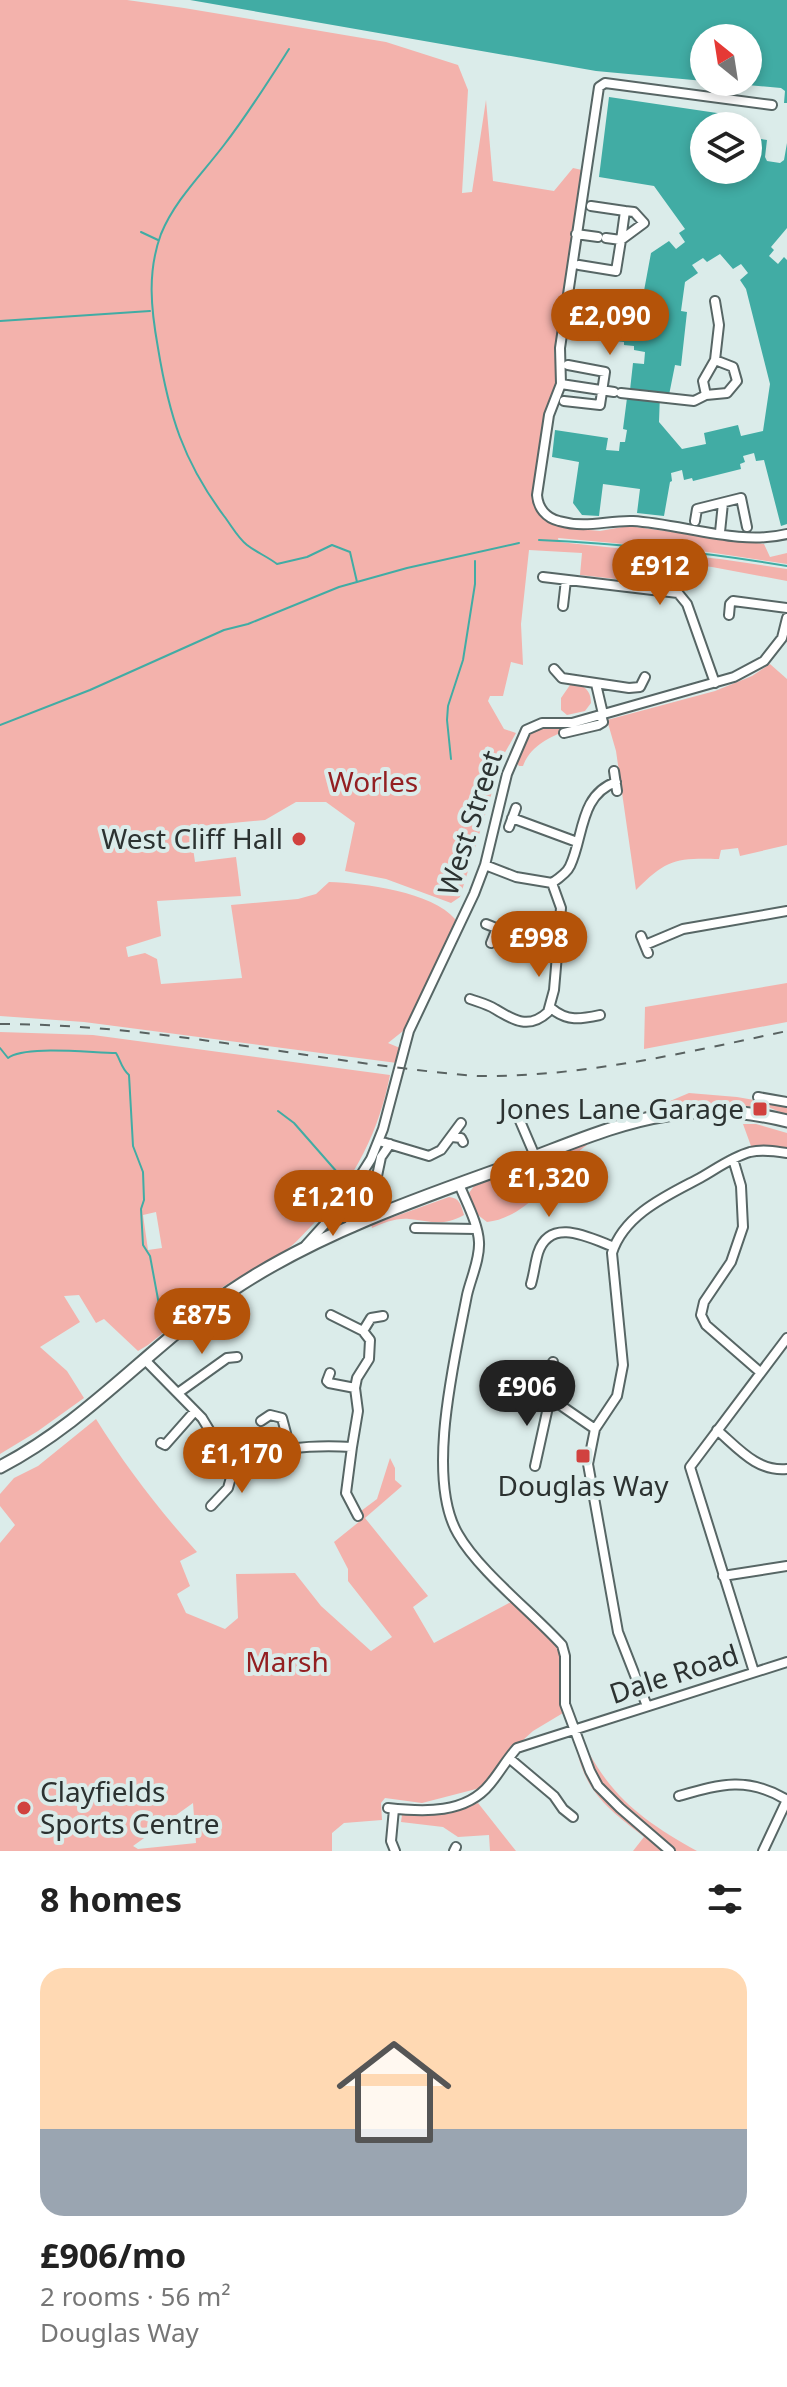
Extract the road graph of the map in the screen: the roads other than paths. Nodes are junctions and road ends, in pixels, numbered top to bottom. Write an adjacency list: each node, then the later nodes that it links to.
1 (772, 105): 4 (street)
2 (591, 206): 3 (street)
3 (625, 211): 5 (street); 5 (street)
4 (576, 234): 5 (street); 10 (street)
5 (621, 240): 6 (street)
6 (579, 265)
7 (715, 301): 8 (street)
8 (715, 360): 12 (street); 12 (street)
9 (568, 365): 11 (street)
10 (561, 384): 11 (street); 17 (street)
11 (602, 390): 12 (street); 13 (street)
12 (706, 395)
13 (564, 401)
14 (723, 503): 15 (street); 16 (street); 17 (street)
15 (695, 521)
16 (747, 527)
17 (720, 532): 18 (street)
18 (787, 534)
19 (543, 577): 20 (street)
20 (566, 580): 21 (street); 27 (street)
21 (563, 606)
22 (787, 608): 23 (street)
23 (729, 615)
24 (787, 618): 27 (street, West Street)
25 (554, 669): 28 (street)
26 (645, 677): 28 (street)
27 (715, 683): 29 (street, West Street)
28 (596, 684): 29 (street)
29 (602, 714): 30 (street); 34 (street, West Street)
30 (564, 733)
31 (614, 771): 33 (street)
32 (516, 808): 33 (street)
33 (577, 842): 35 (street)
34 (485, 865): 35 (street); 51 (street, West Street)
35 (552, 883): 41 (street)
36 (787, 911): 40 (street)
37 (486, 924): 38 (street)
38 (497, 928): 39 (street); 41 (street)
39 (491, 943)
40 (644, 944)
41 (558, 956): 43 (street)
42 (470, 999): 43 (street)
43 (551, 1008): 44 (street)
44 (600, 1015)
45 (758, 1097): 46 (street)
46 (787, 1102)
47 (520, 1121): 55 (street)
48 (787, 1121): 55 (street)
49 (461, 1123): 50 (street)
50 (452, 1137): 52 (street); 53 (street)
51 (379, 1141): 53 (street); 59 (street, West Street)
52 (463, 1142)
53 (390, 1144): 57 (street)
54 (787, 1153): 56 (street)
55 (535, 1156): 58 (street)
56 (733, 1159): 63 (street); 73 (street)
57 (377, 1176)
58 (459, 1184): 60 (street); 62 (street)
59 (342, 1205): 60 (street); 64 (street, West Street)
60 (353, 1227): 64 (street)
61 (415, 1228): 62 (street)
62 (476, 1229): 98 (street)
63 (614, 1247): 65 (street); 80 (street)
64 (303, 1249): 71 (street)
65 (531, 1284)
66 (383, 1316): 68 (street)
67 (333, 1320): 68 (street)
68 (363, 1331): 75 (street)
69 (787, 1338): 73 (street)
70 (237, 1357): 76 (street)
71 (145, 1360): 76 (street); 89 (street)
72 (553, 1362): 77 (street)
73 (760, 1372): 81 (street)
74 (330, 1373): 75 (street)
75 (355, 1388): 83 (street)
76 (178, 1393): 78 (street)
77 (550, 1398): 80 (street); 85 (street)
78 (195, 1411): 82 (street); 87 (street)
79 (261, 1421): 84 (street)
80 (595, 1429): 97 (street)
81 (717, 1430): 90 (street); 94 (street)
82 (165, 1447)
83 (352, 1447): 84 (street); 92 (street)
84 (290, 1448): 87 (street)
85 (538, 1452): 86 (street); 88 (street)
86 (551, 1455)
87 (235, 1463): 91 (street)
88 (535, 1466)
89 (0, 1467)
90 (787, 1469)
91 (211, 1506)
92 (358, 1516)
93 (787, 1566): 94 (street)
94 (723, 1576): 96 (street)
95 (787, 1662): 96 (street, Dale Road)
96 (754, 1672): 97 (street, Dale Road)
97 (647, 1706): 98 (street, Dale Road)
98 (574, 1728): 99 (street, Dale Road); 104 (street)
99 (509, 1758): 102 (street); 103 (street)
100 (679, 1796): 101 (street)
101 (787, 1800): 105 (street)
102 (573, 1817)
103 (395, 1851)
104 (670, 1851)
105 (763, 1851)

